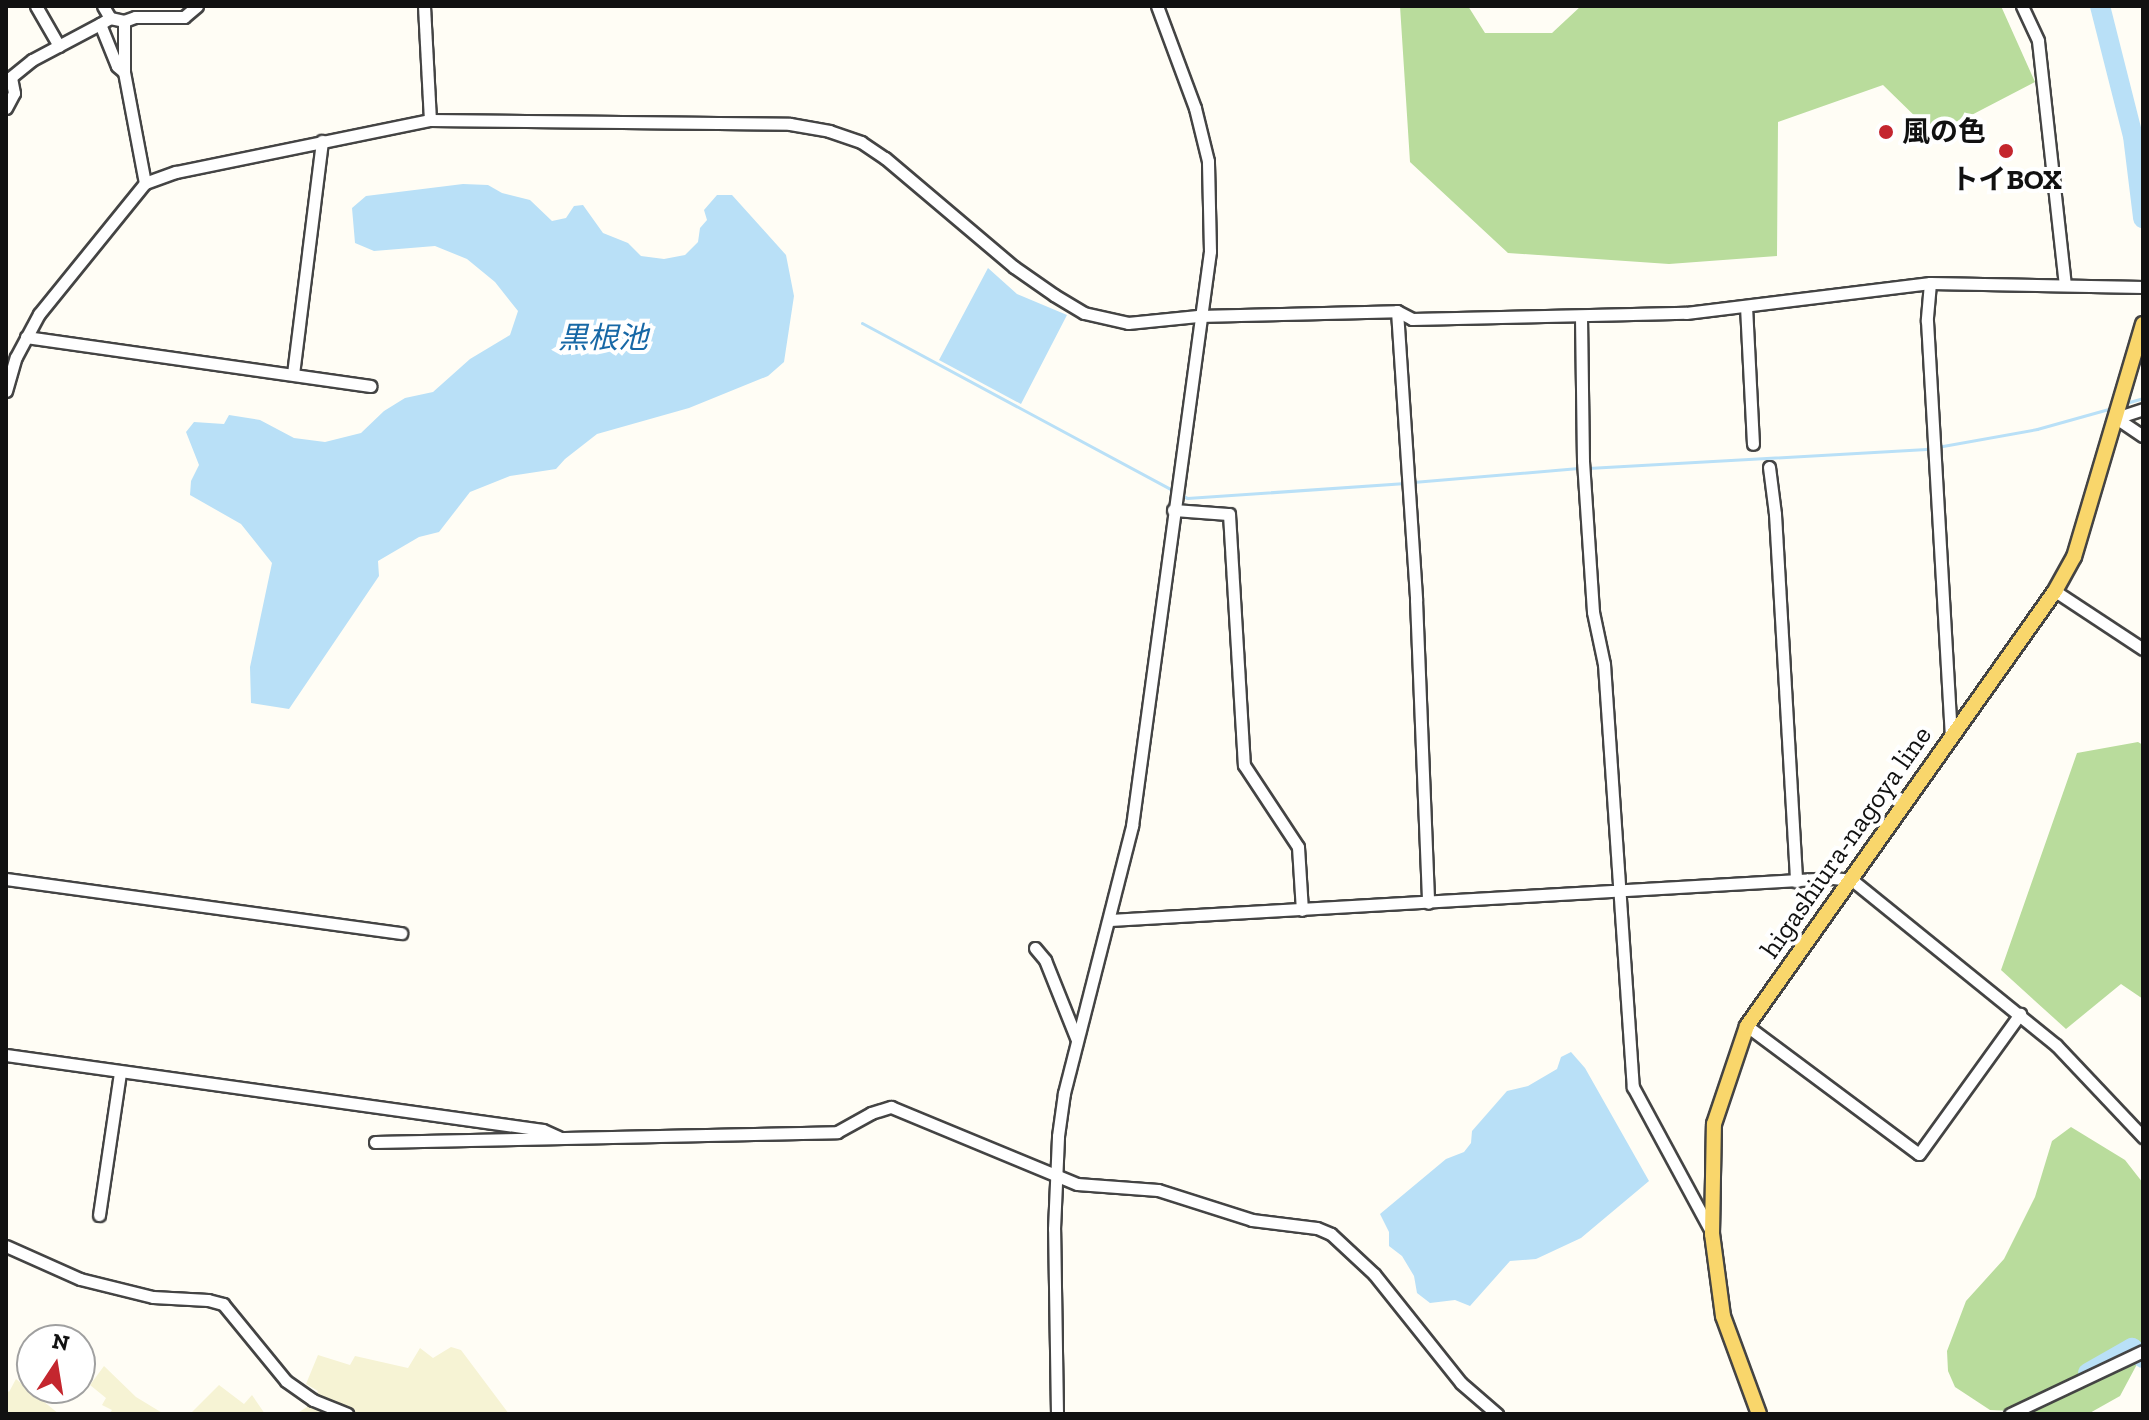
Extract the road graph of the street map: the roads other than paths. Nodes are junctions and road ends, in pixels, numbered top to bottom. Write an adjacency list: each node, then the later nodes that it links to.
1 (36, 6): 10 (street)
2 (103, 6): 8 (street)
3 (197, 6): 7 (street)
4 (424, 6): 14 (street)
5 (1157, 6): 22 (street)
6 (2022, 6): 18 (street)
7 (174, 11): 9 (street)
8 (105, 21): 9 (street); 10 (street); 11 (street)
9 (124, 21): 11 (street)
10 (59, 46): 12 (street)
11 (124, 72): 16 (street)
12 (8, 73): 13 (street)
13 (6, 108)
14 (430, 120): 15 (street); 22 (street)
15 (322, 141): 16 (street); 26 (street)
16 (145, 183): 25 (street)
17 (1930, 283): 18 (street); 20 (street); 37 (street)
18 (2065, 284): 19 (street)
19 (2143, 287)
20 (1746, 306): 23 (street); 32 (street)
21 (1397, 311): 22 (street); 23 (street); 42 (street)
22 (1198, 316): 34 (street)
23 (1581, 317): 41 (street)
24 (2143, 324): 30 (main road, higashiura-nagoya line)
25 (26, 337): 26 (street); 28 (street)
26 (293, 374): 27 (street)
27 (371, 386)
28 (6, 391)
29 (2143, 409): 30 (street)
30 (2116, 416): 31 (street); 35 (main road, higashiura-nagoya line)
31 (2143, 436)
32 (1753, 444)
33 (1769, 467): 40 (street)
34 (1174, 505): 43 (street); 44 (street)
35 (2055, 591): 36 (street); 37 (main road, higashiura-nagoya line)
36 (2143, 649)
37 (1951, 737): 39 (main road, higashiura-nagoya line)
38 (6, 879): 45 (street)
39 (1852, 880): 40 (street); 47 (street); 48 (main road, higashiura-nagoya line)
40 (1796, 881): 41 (street)
41 (1620, 891): 42 (street); 57 (street)
42 (1428, 903): 43 (street)
43 (1302, 910): 44 (street)
44 (1110, 920): 49 (street)
45 (401, 933)
46 (1035, 948): 49 (street)
47 (2020, 1014): 48 (street); 52 (street)
48 (1747, 1026): 57 (main road, higashiura-nagoya line)
49 (1077, 1040): 55 (street)
50 (6, 1055): 51 (street)
51 (120, 1072): 53 (street); 56 (street)
52 (2143, 1137)
53 (564, 1139): 54 (street); 55 (street)
54 (375, 1142)
55 (1055, 1176): 61 (street); 62 (street)
56 (99, 1215)
57 (1712, 1234): 63 (main road, higashiura-nagoya line)
58 (6, 1246): 60 (street)
59 (2143, 1351): 64 (street)
60 (347, 1414)
61 (1057, 1414)
62 (1497, 1414)
63 (1759, 1414)
64 (2010, 1414)

